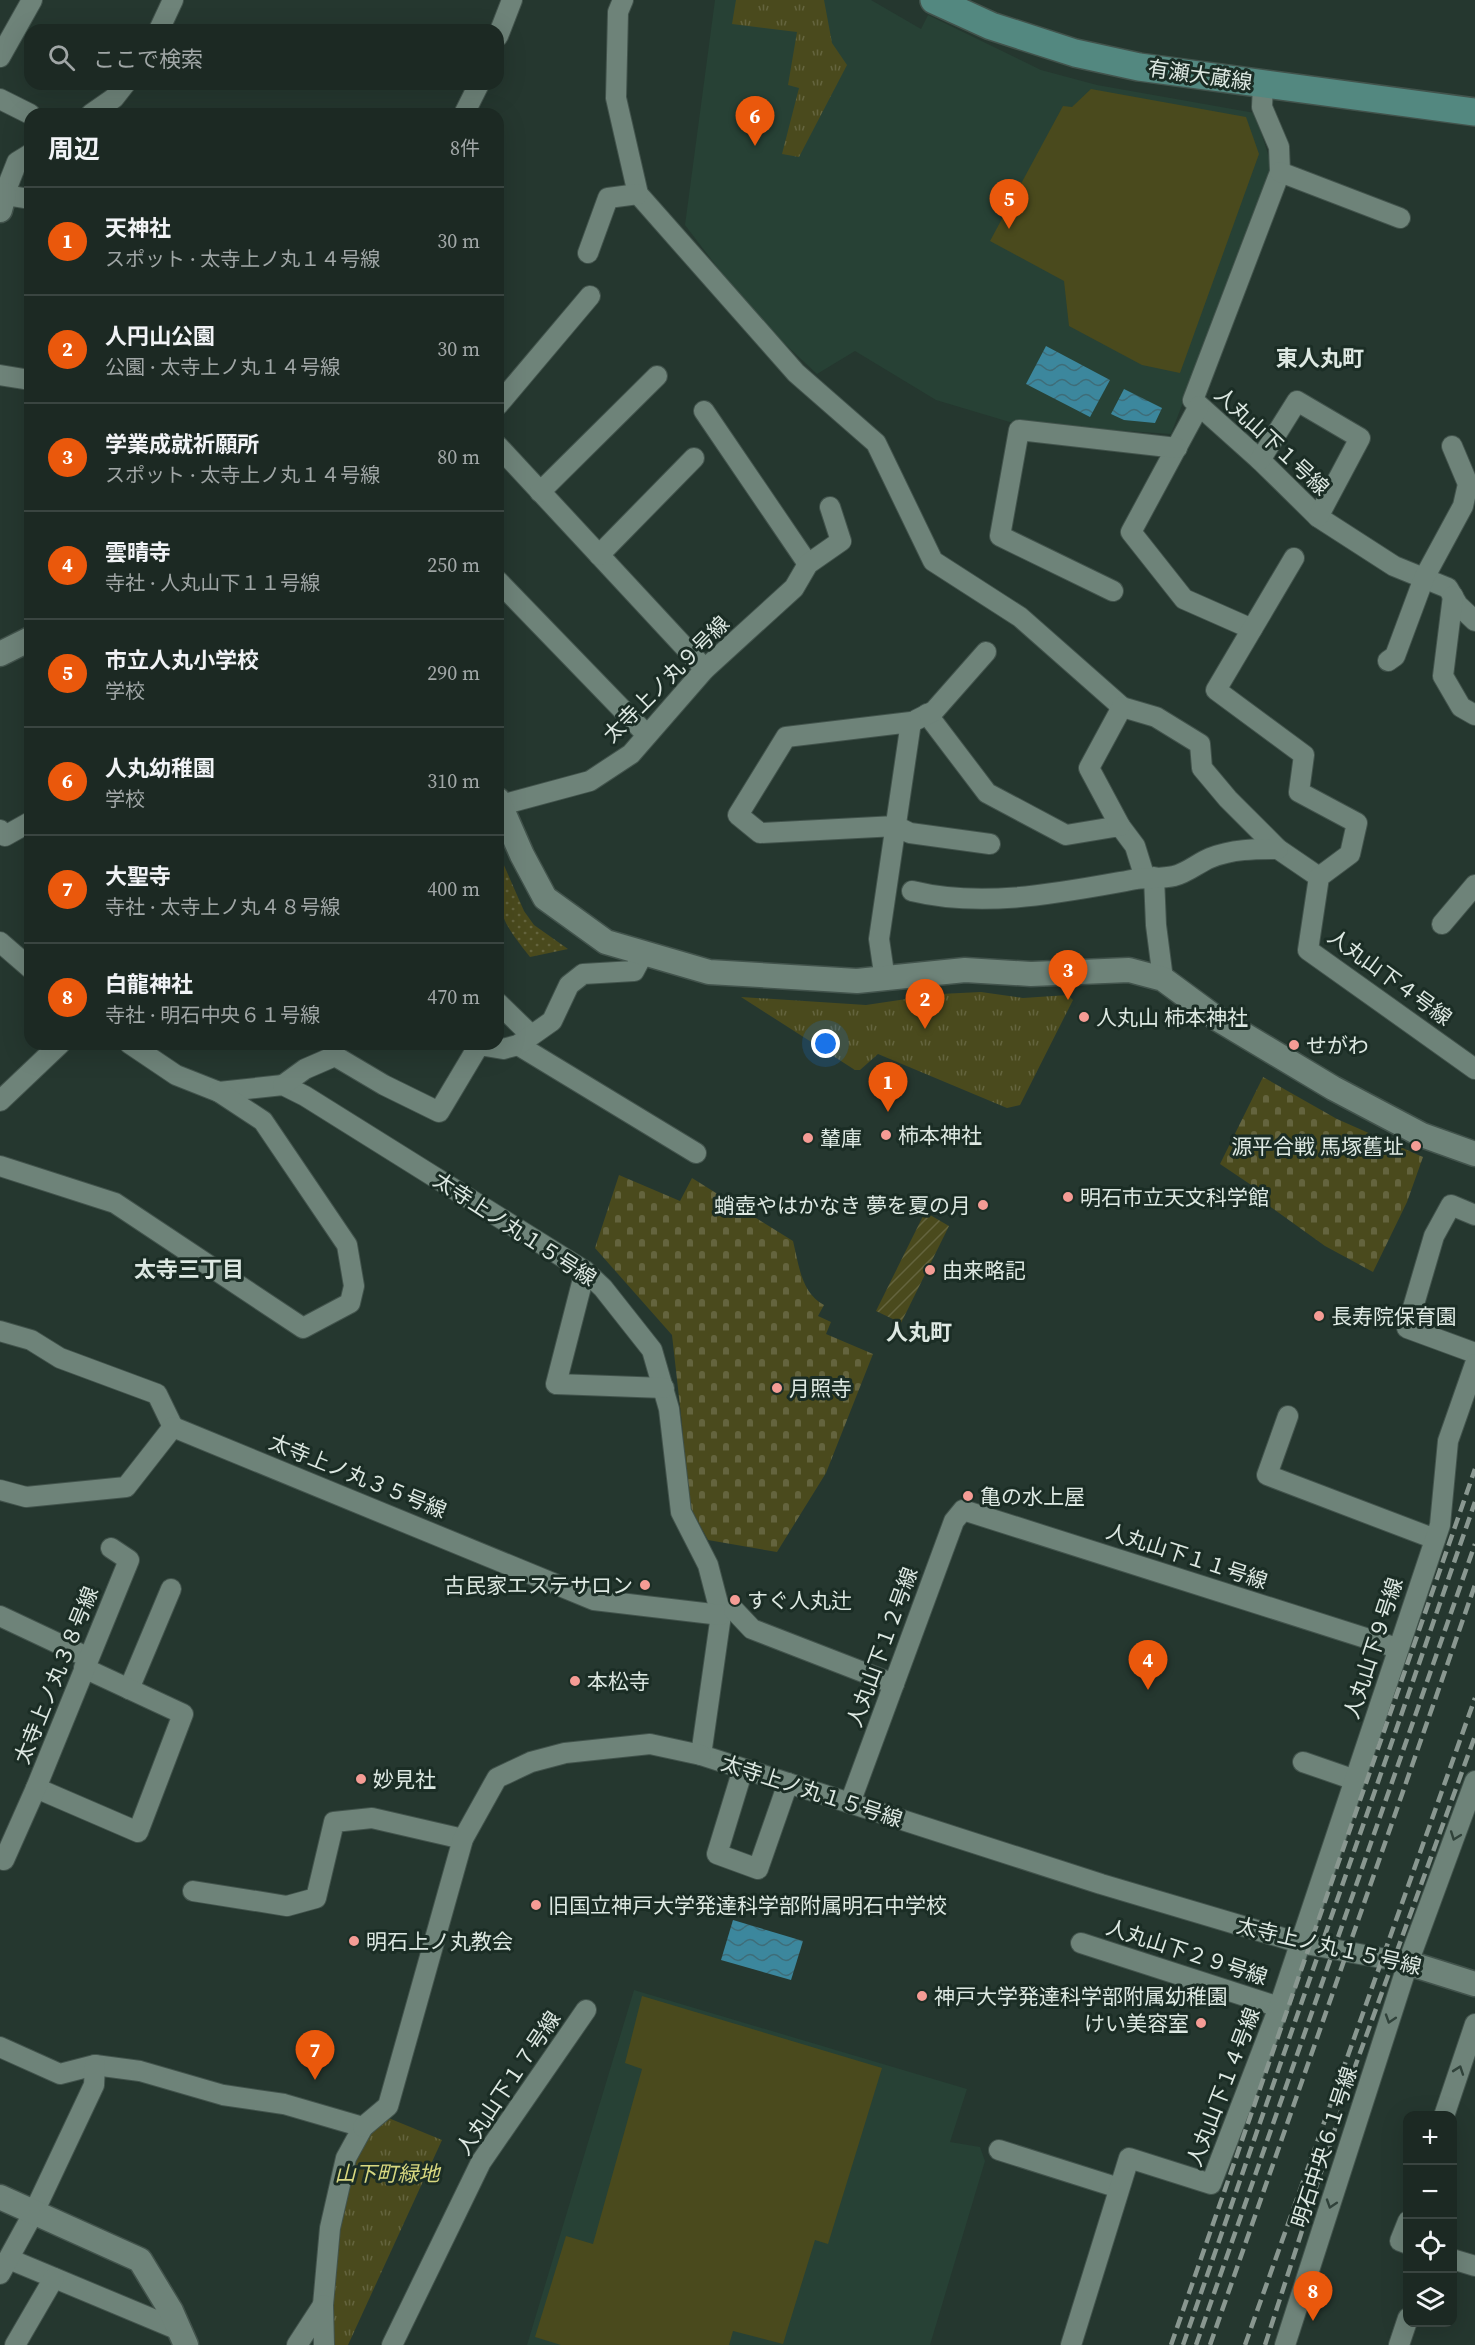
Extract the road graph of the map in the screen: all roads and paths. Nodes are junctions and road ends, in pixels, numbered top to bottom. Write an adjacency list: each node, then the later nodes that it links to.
1 (32, 0): 8 (street)
2 (173, 0): 6 (street)
3 (512, 0): 7 (street)
4 (622, 0): 19 (street)
5 (934, 0): 9 (main road, 有瀬大蔵線)
6 (162, 24)
7 (503, 24)
8 (0, 57)
9 (1263, 84): 16 (main road, 有瀬大蔵線); 18 (street, 人丸山下１号線)
10 (120, 90): 13 (street)
11 (476, 90): 14 (street)
12 (0, 99): 15 (street)
13 (100, 108)
14 (467, 108)
15 (24, 111)
16 (1475, 112)
17 (24, 158): 21 (street)
18 (1280, 172): 22 (street); 29 (street, 人丸山下１号線)
19 (638, 194): 23 (street); 53 (street)
20 (24, 199): 21 (street)
21 (1, 200)
22 (1400, 218)
23 (588, 253)
24 (590, 296): 28 (street)
25 (0, 375): 27 (street)
26 (657, 376): 36 (street)
27 (24, 379)
28 (504, 398)
29 (1199, 406): 32 (street); 35 (street, 人丸山下１号線)
30 (704, 411): 41 (street)
31 (1452, 446): 42 (street)
32 (1177, 448): 44 (street); 47 (street)
33 (504, 453): 36 (street)
34 (694, 458): 39 (street)
35 (1260, 460): 38 (street, 人丸山下１号線); 38 (street)
36 (540, 492): 39 (street)
37 (830, 507): 41 (street)
38 (1318, 517): 42 (street, 人丸山下１号線)
39 (598, 555): 52 (street)
40 (1294, 558): 47 (street)
41 (808, 564): 52 (street, 太寺上ノ丸９号線)
42 (1424, 578): 45 (street, 人丸山下１号線); 51 (street)
43 (504, 587): 56 (street)
44 (1113, 591)
45 (1453, 596): 46 (street, 人丸山下１号線); 54 (street)
46 (1475, 621)
47 (1252, 629): 66 (street)
48 (24, 642): 50 (street)
49 (986, 652): 55 (street)
50 (0, 654)
51 (1388, 660)
52 (705, 669): 56 (street, 太寺上ノ丸９号線)
53 (1122, 707): 61 (street); 64 (street)
54 (1475, 715)
55 (919, 718): 60 (street); 60 (street); 61 (street)
56 (647, 735): 57 (street, 太寺上ノ丸９号線)
57 (504, 802)
58 (504, 814): 71 (street)
59 (24, 825): 62 (street)
60 (896, 826): 63 (street); 74 (street)
61 (1120, 826): 65 (street)
62 (0, 830)
63 (990, 844)
64 (1278, 849): 65 (street); 66 (street)
65 (1149, 877): 68 (street); 73 (street)
66 (1319, 877): 81 (street, 人丸山下４号線)
67 (1475, 885): 69 (street)
68 (912, 891)
69 (1442, 924)
70 (0, 942): 72 (street)
71 (643, 954): 74 (street); 76 (street)
72 (24, 963)
73 (1164, 979): 74 (street); 86 (street)
74 (885, 980)
75 (504, 1011): 76 (street)
76 (525, 1040): 77 (street); 85 (street)
77 (504, 1049)
78 (54, 1050): 84 (street)
79 (139, 1050): 83 (street)
80 (475, 1050): 82 (street)
81 (1475, 1069)
82 (283, 1085): 83 (street); 89 (street, 太寺上ノ丸１５号線)
83 (219, 1092): 87 (street)
84 (0, 1101)
85 (696, 1153)
86 (1475, 1154)
87 (0, 1166)
88 (1475, 1215): 91 (street)
89 (585, 1271): 93 (street, 太寺上ノ丸１５号線); 93 (street)
90 (0, 1331): 95 (street)
91 (1475, 1353)
92 (1475, 1364): 98 (street, 人丸山下９号線)
93 (664, 1388): 101 (street, 太寺上ノ丸１５号線)
94 (1288, 1416): 98 (street)
95 (173, 1427): 96 (street); 101 (street, 太寺上ノ丸３５号線)
96 (0, 1490)
97 (963, 1510): 103 (street, 人丸山下１１号線); 105 (street, 人丸山下１２号線)
98 (1435, 1539): 103 (street, 人丸山下９号線)
99 (111, 1548): 104 (street, 太寺上ノ丸３８号線)
100 (171, 1589): 106 (street)
101 (728, 1612): 105 (street); 107 (street, 太寺上ノ丸１５号線)
102 (0, 1616): 104 (street)
103 (1397, 1648): 110 (street, 人丸山下９号線)
104 (86, 1663): 106 (street); 113 (street, 太寺上ノ丸３８号線)
105 (894, 1684): 114 (street, 人丸山下１２号線)
106 (129, 1689): 113 (street)
107 (701, 1755): 109 (street, 太寺上ノ丸１５号線); 115 (street)
108 (1303, 1762): 110 (street)
109 (743, 1769): 112 (street, 太寺上ノ丸１５号線); 112 (street)
110 (1355, 1780): 119 (street, 人丸山下９号線)
111 (1475, 1781): 120 (street, 明石中央６１号線, one-way to 120)
112 (788, 1783): 114 (street, 太寺上ノ丸１５号線)
113 (36, 1788): 116 (street, 太寺上ノ丸３８号線)
114 (850, 1803): 119 (street, 太寺上ノ丸１５号線)
115 (463, 1839): 117 (street); 128 (street)
116 (4, 1860)
117 (193, 1891)
118 (1081, 1943): 122 (street, 人丸山下２９号線)
119 (1300, 1943): 120 (street, 太寺上ノ丸１５号線); 122 (street, 人丸山下１４号線)
120 (1408, 1963): 121 (street, 太寺上ノ丸１５号線); 145 (street, 明石中央６１号線, one-way to 145)
121 (1475, 1984)
122 (1279, 2007): 130 (street, 人丸山下１４号線)
123 (586, 2010): 143 (street, 人丸山下１７号線)
124 (1475, 2024): 127 (street, one-way to 124)
125 (0, 2047): 126 (street)
126 (95, 2065): 128 (street); 132 (street)
127 (1445, 2111)
128 (363, 2127): 137 (street)
129 (999, 2151): 130 (street)
130 (1119, 2188): 144 (street, 人丸山下１４号線)
131 (0, 2197): 132 (street)
132 (34, 2212): 135 (street); 139 (street)
133 (1457, 2261): 134 (street)
134 (1475, 2266)
135 (4, 2267): 136 (street)
136 (54, 2278): 139 (street); 140 (street)
137 (323, 2305): 141 (street); 142 (street)
138 (1404, 2327): 146 (street)
139 (182, 2338)
140 (15, 2345)
141 (297, 2345)
142 (324, 2345)
143 (392, 2345)
144 (1071, 2345)
145 (1285, 2345)
146 (1399, 2345)

